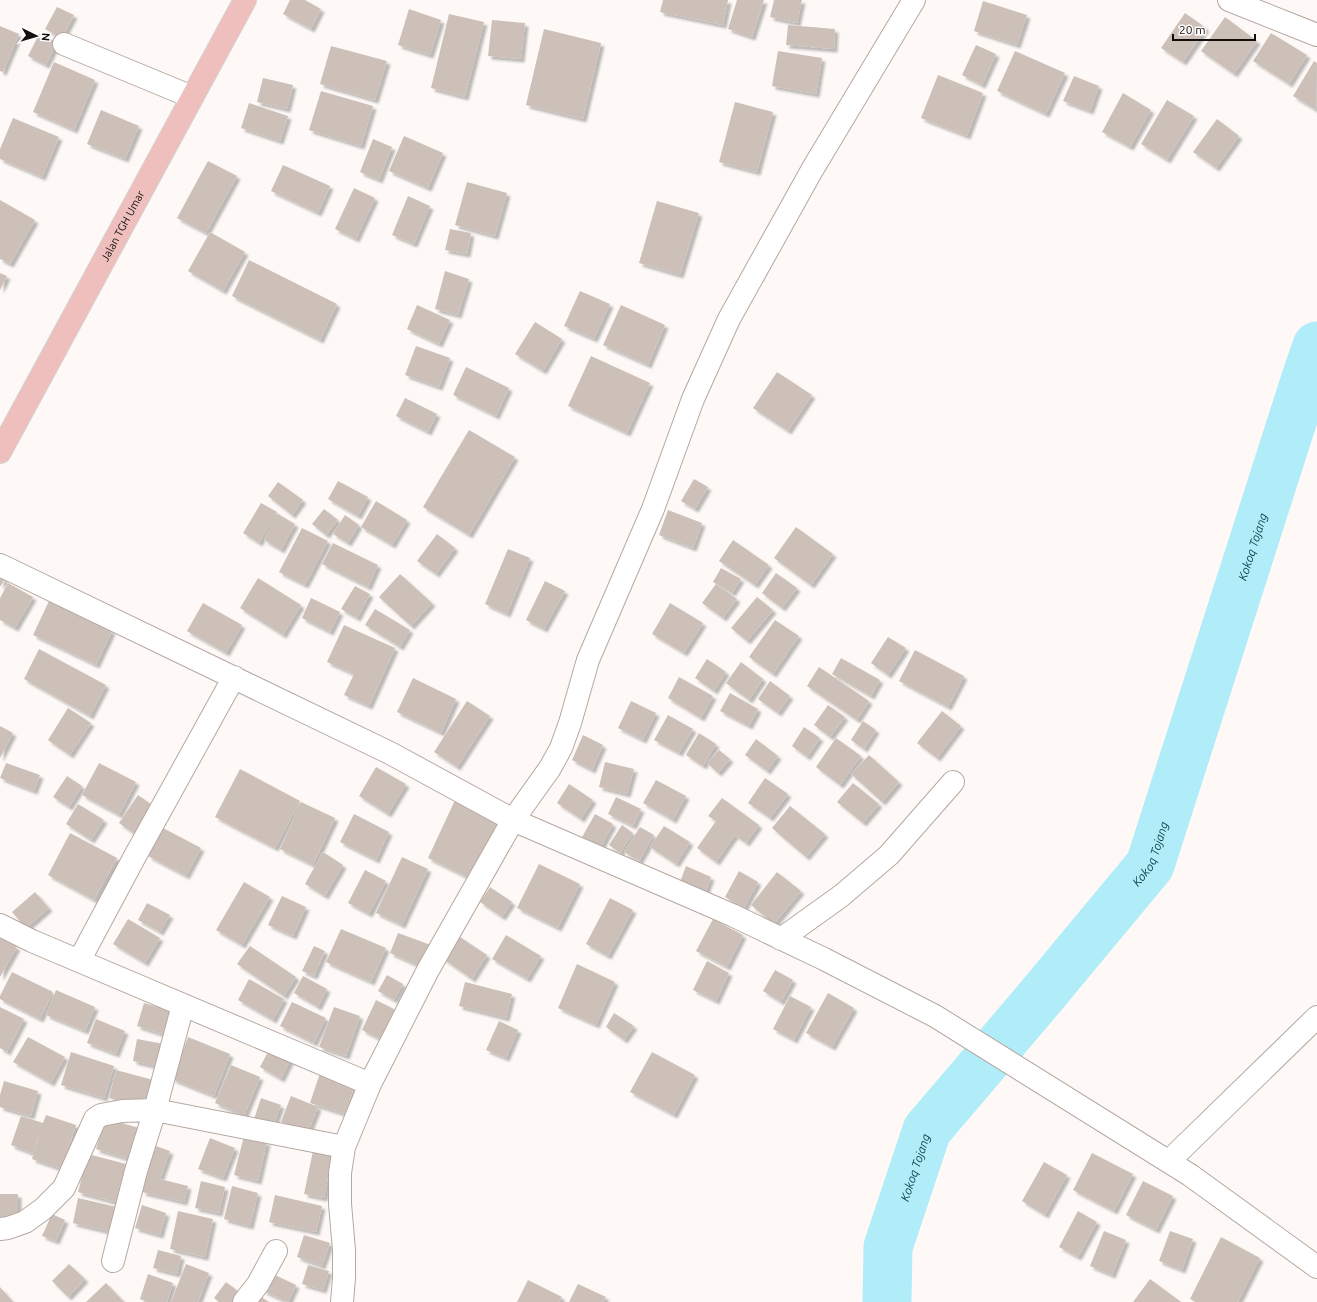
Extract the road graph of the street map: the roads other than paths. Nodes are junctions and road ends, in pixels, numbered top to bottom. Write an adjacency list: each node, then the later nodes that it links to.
1 (245, 0): 6 (main road, Jalan TGH Umar)
2 (914, 0): 11 (street)
3 (1229, 0): 4 (street)
4 (1317, 35)
5 (64, 44): 6 (street)
6 (192, 98): 7 (main road, Jalan TGH Umar)
7 (0, 452)
8 (0, 565): 9 (street)
9 (234, 677): 11 (street); 14 (street)
10 (953, 782): 13 (street)
11 (512, 820): 13 (street); 17 (street)
12 (0, 925): 14 (street)
13 (781, 939): 20 (street)
14 (79, 961): 15 (street)
15 (183, 1005): 17 (street); 18 (street)
16 (1317, 1016): 20 (street)
17 (370, 1084): 19 (street)
18 (155, 1110): 19 (street); 21 (street); 23 (street)
19 (344, 1147): 26 (street)
20 (1169, 1161): 24 (street)
21 (0, 1229)
22 (276, 1251): 25 (street)
23 (113, 1260)
24 (1317, 1267)
25 (244, 1302)
26 (342, 1302)

